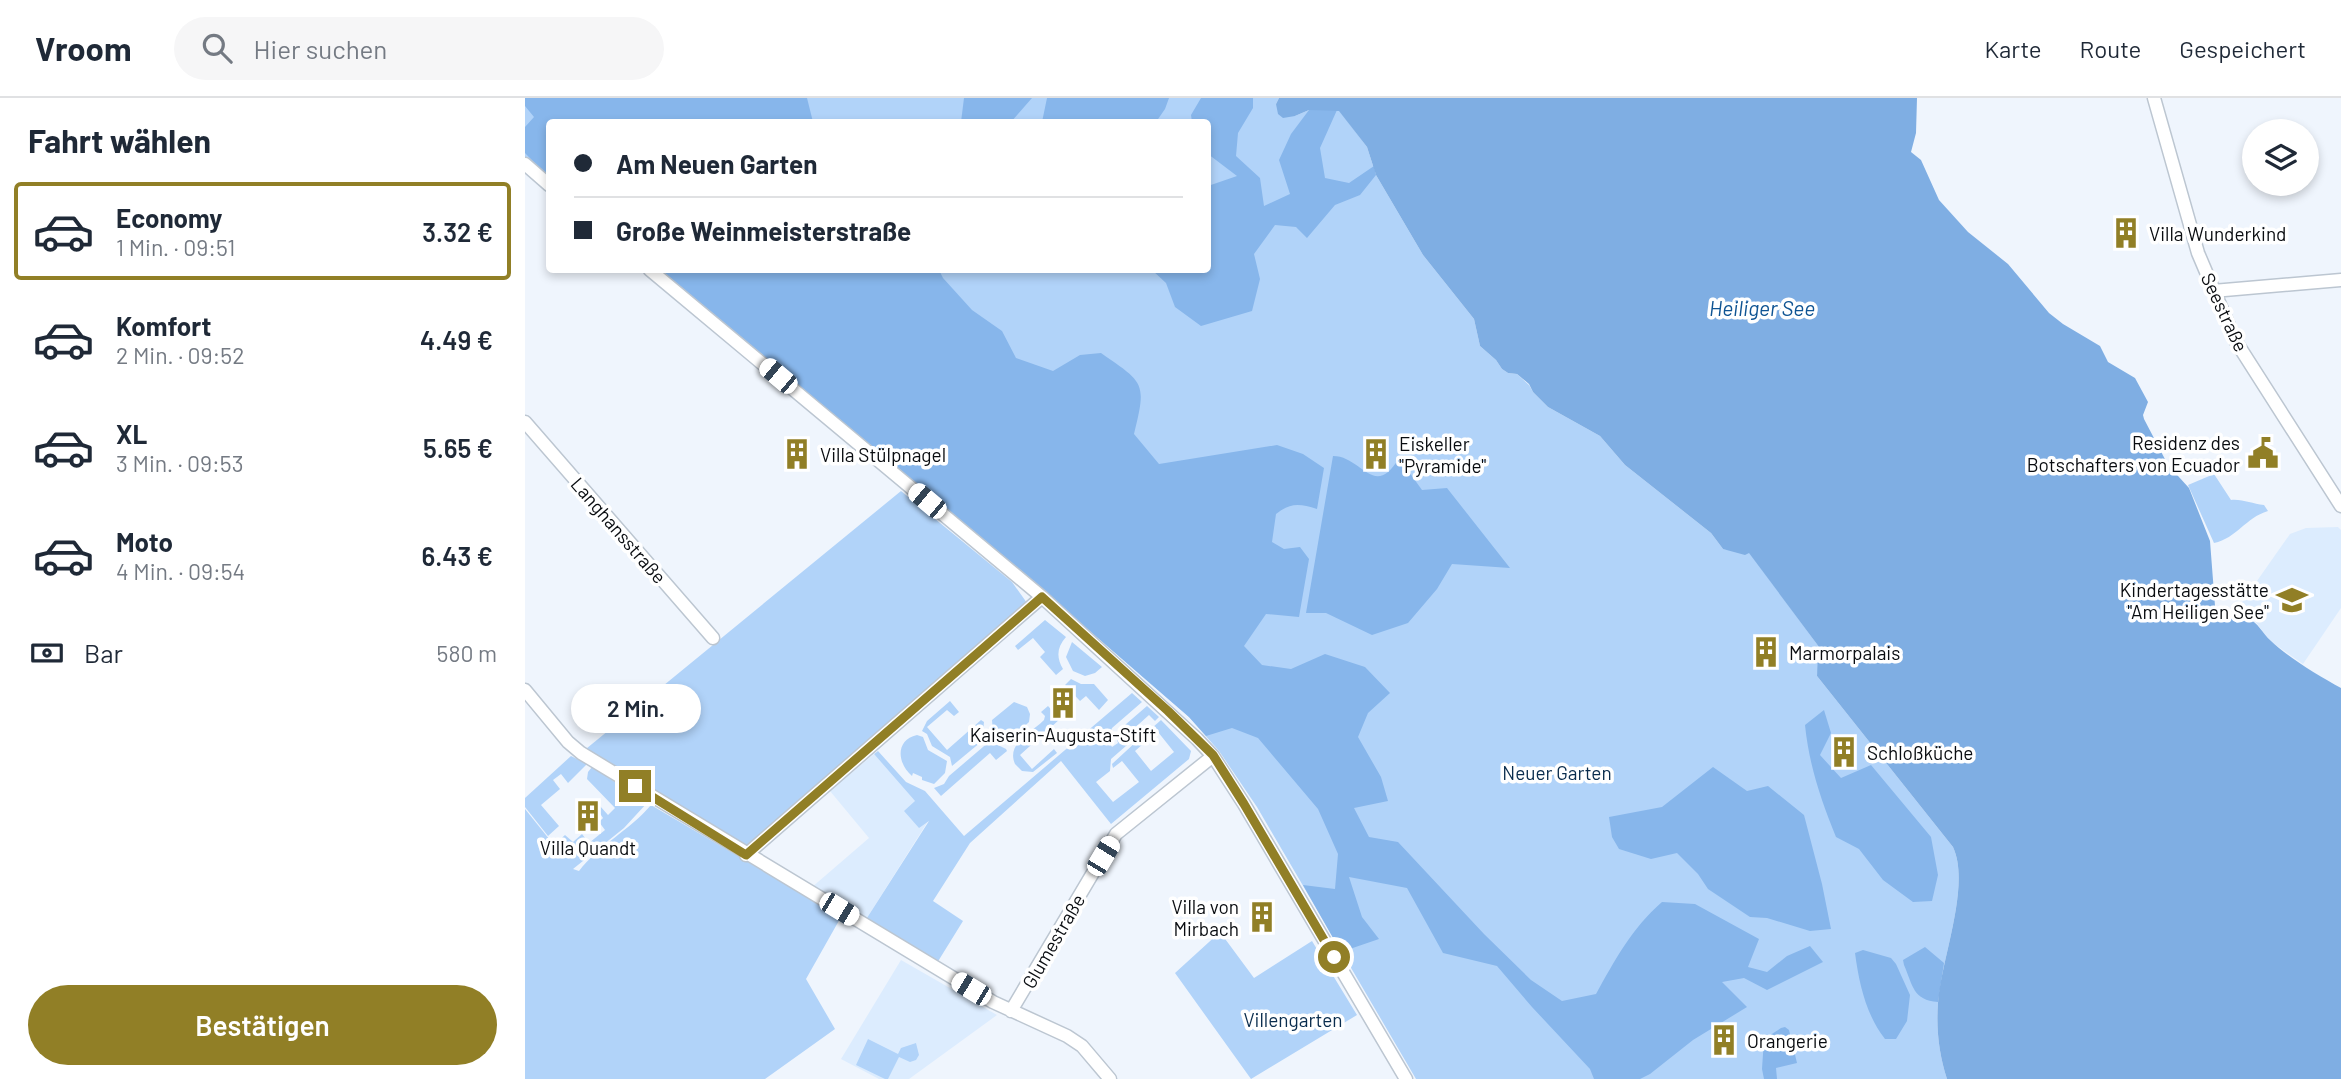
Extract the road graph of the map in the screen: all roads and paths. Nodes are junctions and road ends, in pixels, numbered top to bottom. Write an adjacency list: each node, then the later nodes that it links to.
1 (2154, 98): 6 (street, Seestraße)
2 (525, 164): 3 (street)
3 (546, 182)
4 (654, 273): 9 (street)
5 (2341, 280): 6 (street)
6 (2213, 291): 8 (street, Seestraße)
7 (525, 422): 10 (street, Langhansstraße)
8 (2341, 506)
9 (1042, 597): 12 (street); 13 (street)
10 (713, 638)
11 (525, 690): 13 (street)
12 (1213, 755): 14 (street, Glumestraße); 16 (street)
13 (746, 855): 14 (street)
14 (1011, 1011): 15 (street)
15 (1110, 1079)
16 (1406, 1079)

